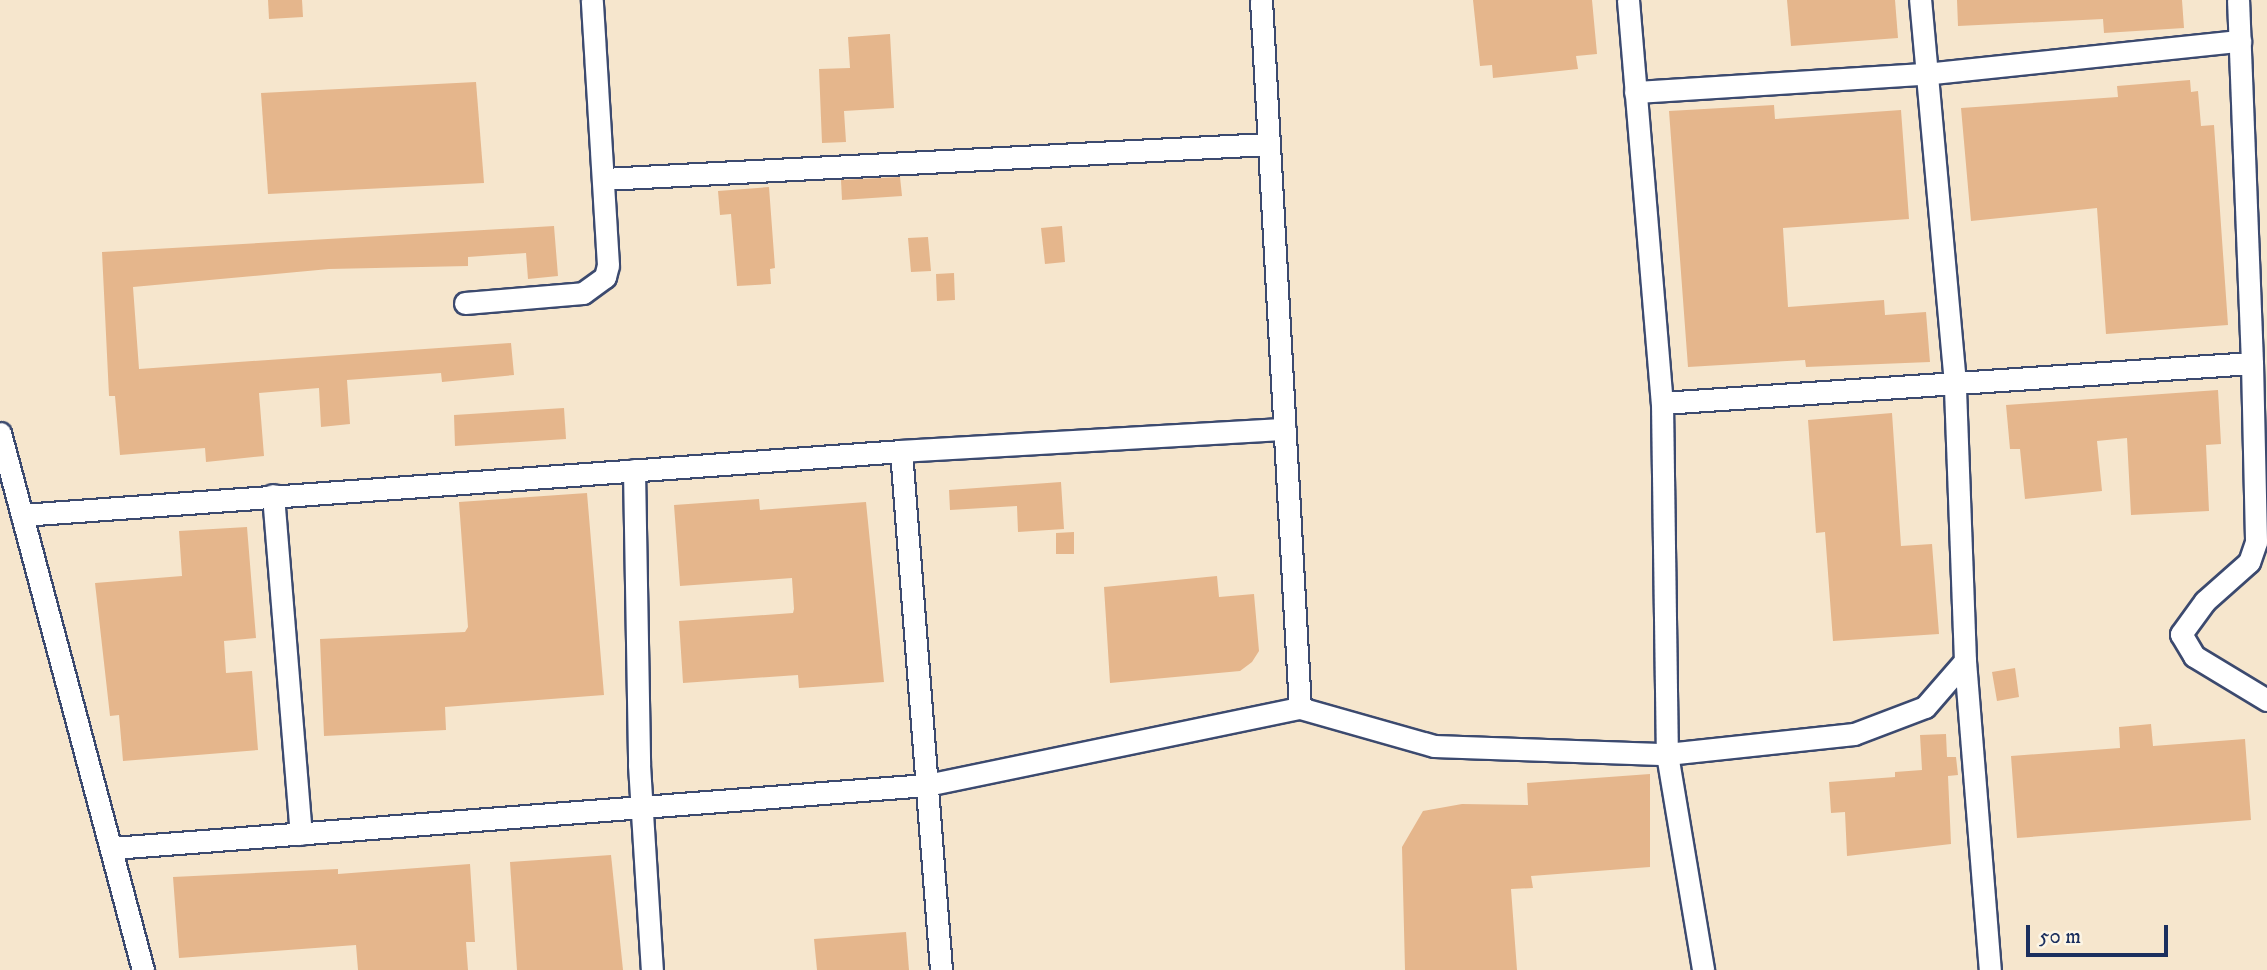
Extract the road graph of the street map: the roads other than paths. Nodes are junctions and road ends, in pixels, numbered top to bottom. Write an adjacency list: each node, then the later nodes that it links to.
1 (592, 0): 10 (street)
2 (1261, 0): 9 (street)
3 (1628, 0): 8 (street)
4 (1920, 0): 7 (street)
5 (2238, 0): 6 (street)
6 (2240, 41): 7 (street); 12 (street)
7 (1924, 74): 8 (street); 13 (street)
8 (1635, 92): 14 (street)
9 (1269, 144): 10 (street); 15 (street)
10 (604, 179): 11 (street)
11 (465, 303)
12 (2252, 363): 13 (street); 22 (street)
13 (1955, 383): 14 (street); 21 (street)
14 (1662, 403): 24 (street)
15 (1284, 429): 17 (street); 23 (street)
16 (0, 432): 20 (street)
17 (901, 451): 18 (street); 25 (street)
18 (634, 470): 19 (street); 26 (street)
19 (273, 495): 20 (street); 27 (street)
20 (22, 515): 28 (street)
21 (1965, 660): 24 (street); 33 (street)
22 (2267, 700)
23 (1300, 708): 24 (street); 25 (street)
24 (1667, 754): 32 (street)
25 (927, 785): 26 (street); 31 (street)
26 (642, 807): 27 (street); 30 (street)
27 (301, 834): 28 (street)
28 (113, 848): 29 (street)
29 (143, 970)
30 (652, 970)
31 (941, 970)
32 (1703, 970)
33 (1990, 970)

